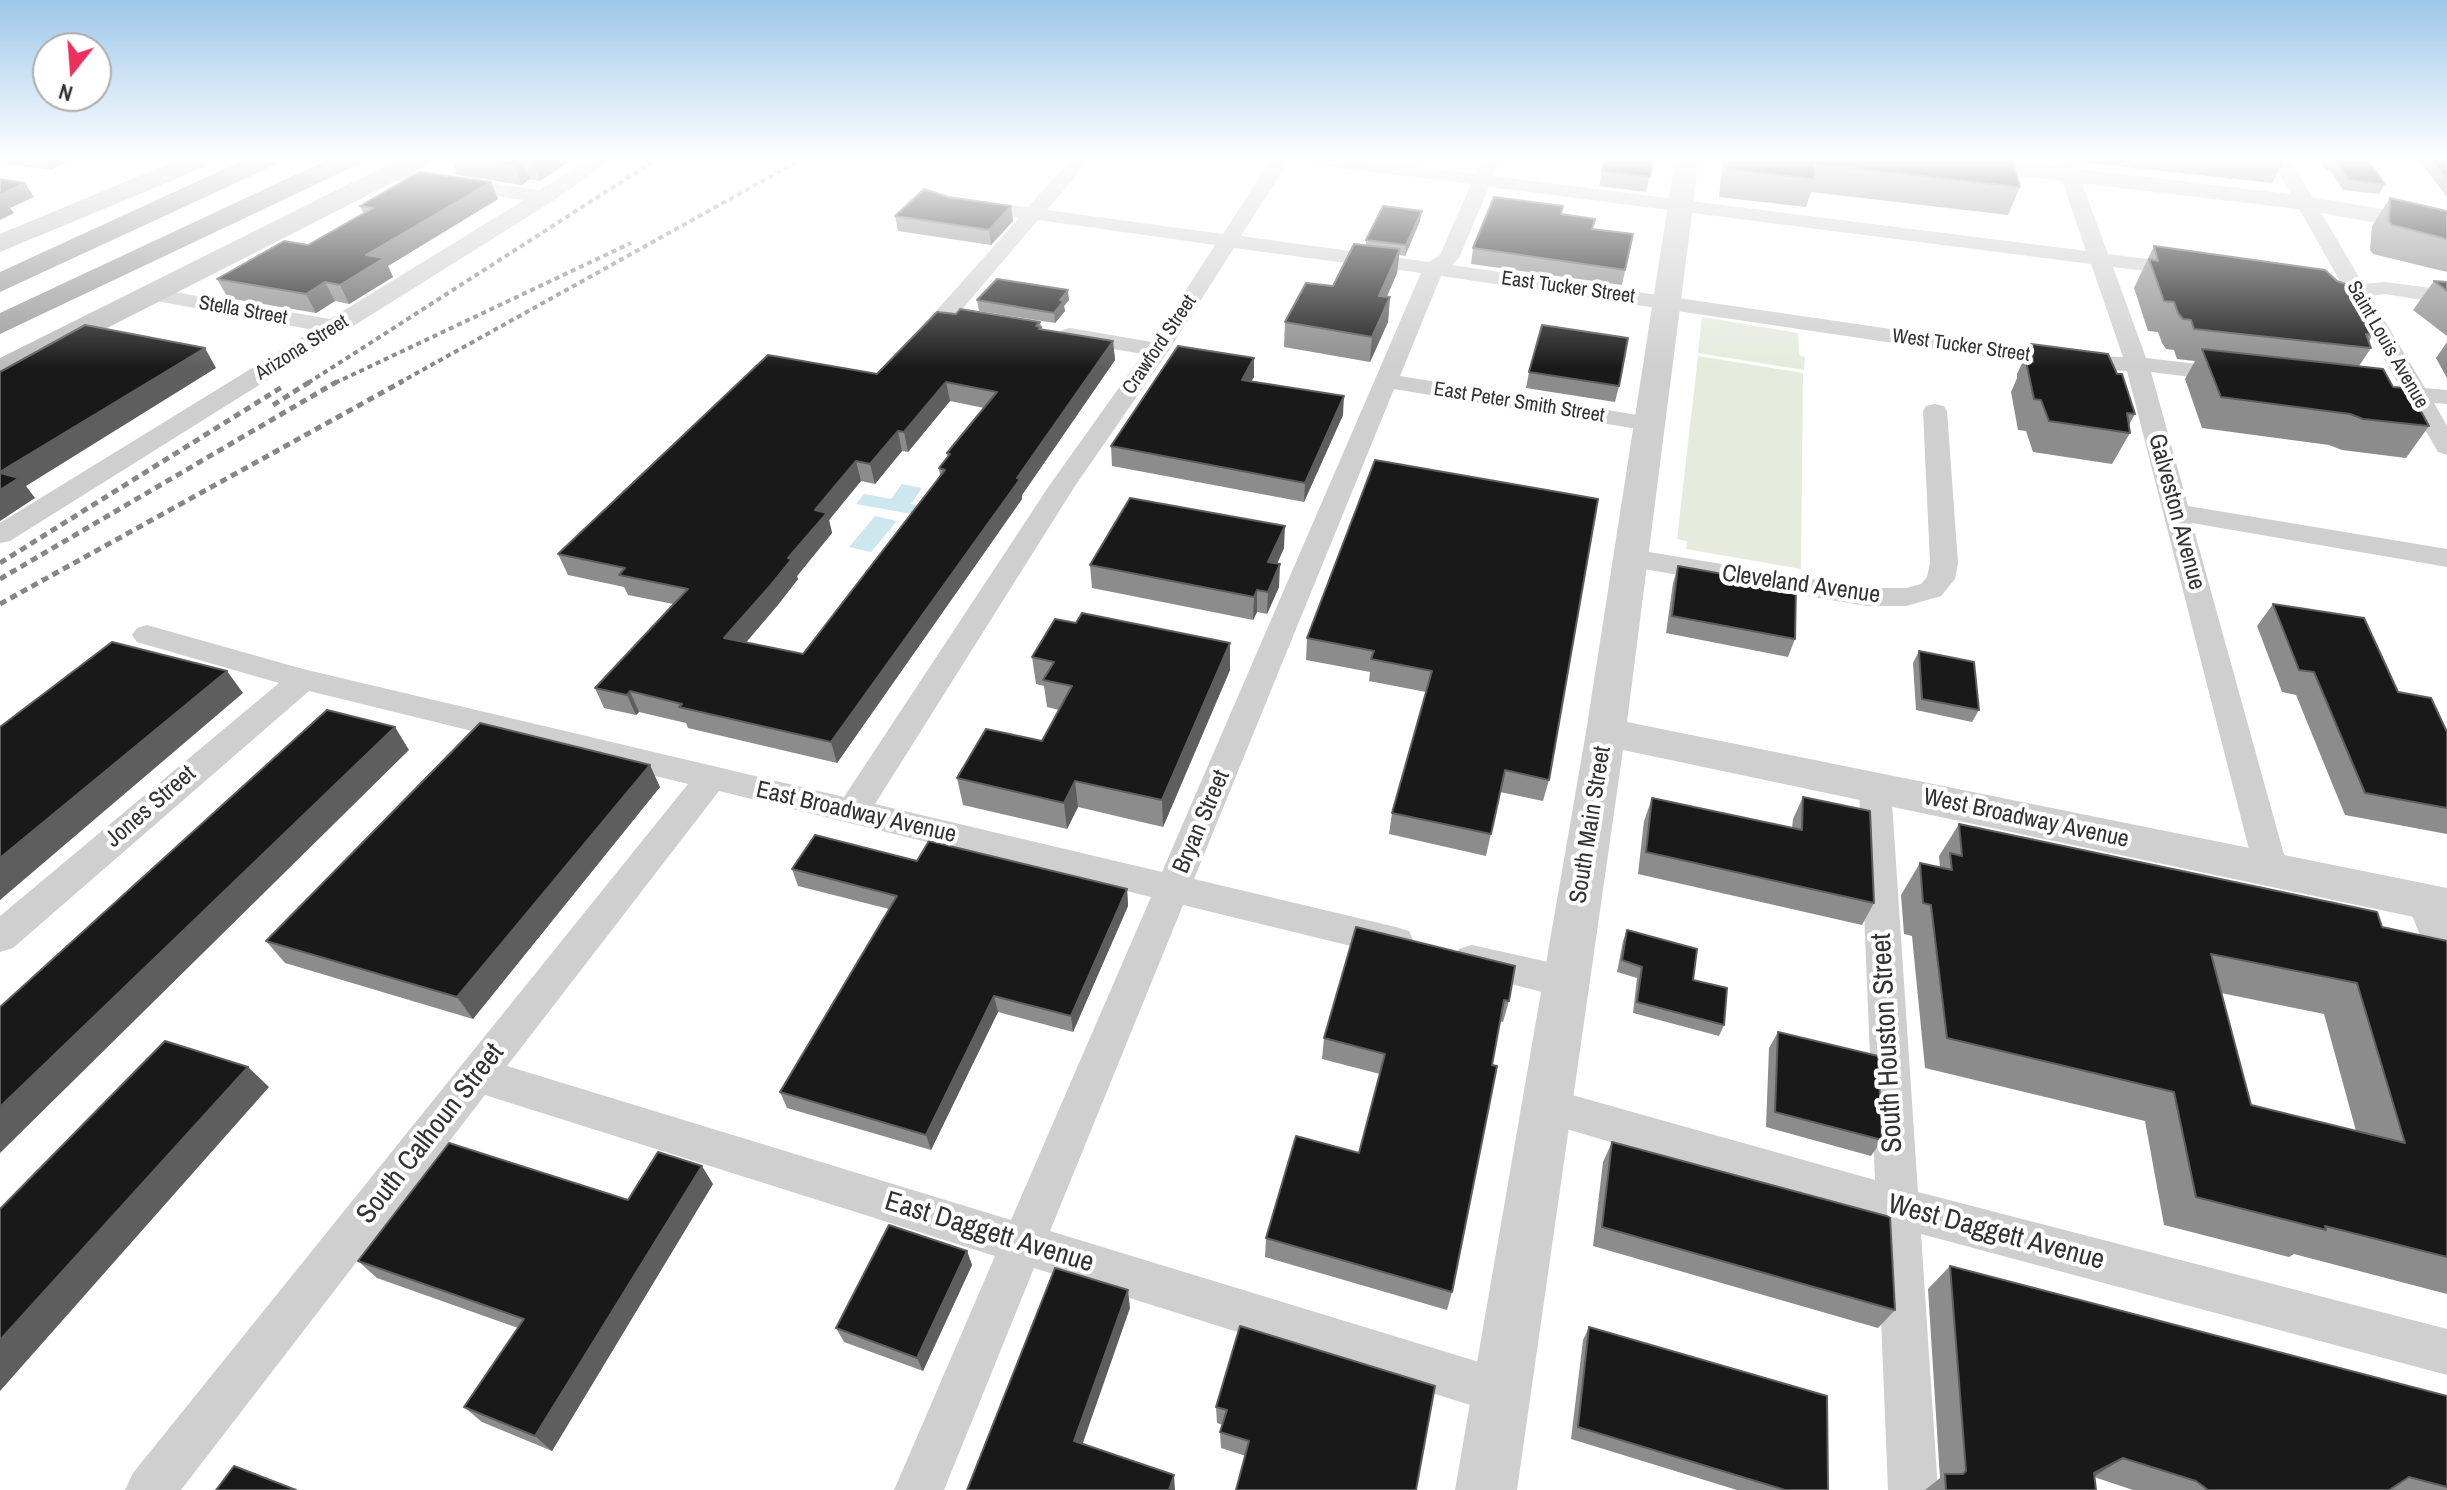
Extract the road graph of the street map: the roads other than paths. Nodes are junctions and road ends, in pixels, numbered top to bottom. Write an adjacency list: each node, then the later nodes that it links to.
1 (37, 229): 17 (main road)
2 (78, 229): 19 (highway)
3 (119, 229): 22 (highway)
4 (204, 229): 29 (highway)
5 (225, 229): 32 (highway)
6 (282, 229): 24 (main road)
7 (495, 229): 30 (street, Arizona Street)
8 (1022, 229): 28 (street)
9 (1136, 229): 16 (street, East Tucker Street)
10 (1238, 229): 16 (street, Crawford Street)
11 (1461, 229): 20 (street, Bryan Street)
12 (1677, 229): 27 (street, South Main Street)
13 (1868, 229): 18 (street)
14 (2090, 229): 18 (street, Galveston Avenue)
15 (2321, 229): 26 (street, Saint Louis Avenue)
16 (1230, 242): 20 (street, East Tucker Street); 33 (street, Crawford Street)
17 (0, 244)
18 (2102, 259): 21 (street); 34 (street, Galveston Avenue)
19 (0, 261)
20 (1433, 269): 27 (street, East Tucker Street); 37 (street, Bryan Street)
21 (2206, 272)
22 (0, 282)
23 (2296, 284): 26 (street)
24 (151, 294): 30 (street, Stella Street); 35 (main road)
25 (2443, 296): 26 (street)
26 (2360, 297): 39 (street, Saint Louis Avenue)
27 (1667, 301): 34 (street, West Tucker Street); 42 (street, South Main Street)
28 (975, 320)
29 (0, 325)
30 (336, 327): 45 (street, Arizona Street)
31 (1051, 332): 33 (street)
32 (0, 347)
33 (1158, 350): 53 (street, Crawford Street)
34 (2137, 365): 36 (street, West Tucker Street); 44 (street, Galveston Avenue)
35 (0, 370)
36 (2259, 378)
37 (1387, 381): 42 (street, East Peter Smith Street); 55 (street, Bryan Street)
38 (2349, 390): 39 (street)
39 (2414, 393): 40 (street); 43 (street, Saint Louis Avenue)
40 (2447, 397)
41 (1935, 411): 46 (street, Cleveland Avenue)
42 (1650, 424): 46 (street, South Main Street)
43 (2447, 447)
44 (2176, 512): 47 (street); 54 (street, Galveston Avenue)
45 (0, 535)
46 (1631, 558): 50 (street, South Main Street)
47 (2447, 558)
48 (147, 635): 49 (street, East Broadway Avenue)
49 (303, 679): 51 (street, East Broadway Avenue); 57 (street, Jones Street)
50 (1606, 732): 52 (street, West Broadway Avenue); 59 (street, South Main Street)
51 (711, 778): 53 (street, East Broadway Avenue); 60 (street, South Calhoun Street)
52 (1875, 788): 54 (street, West Broadway Avenue); 62 (street, South Houston Street)
53 (852, 812): 55 (street, East Broadway Avenue)
54 (2271, 869): 56 (street, West Broadway Avenue)
55 (1174, 888): 59 (street, East Broadway Avenue); 63 (street, Bryan Street)
56 (2436, 903): 58 (street)
57 (0, 937)
58 (2447, 958)
59 (1566, 982): 61 (street, South Main Street)
60 (477, 1075): 63 (street, East Daggett Avenue); 66 (street, South Calhoun Street)
61 (1547, 1106): 62 (street, West Daggett Avenue); 65 (street, South Main Street)
62 (1898, 1207): 64 (street, West Daggett Avenue); 69 (street, South Houston Street)
63 (1024, 1244): 65 (street, East Daggett Avenue); 67 (street, Bryan Street)
64 (2447, 1352)
65 (1502, 1392): 68 (street, South Main Street)
66 (150, 1490)
67 (919, 1490)
68 (1486, 1490)
69 (1913, 1490)

